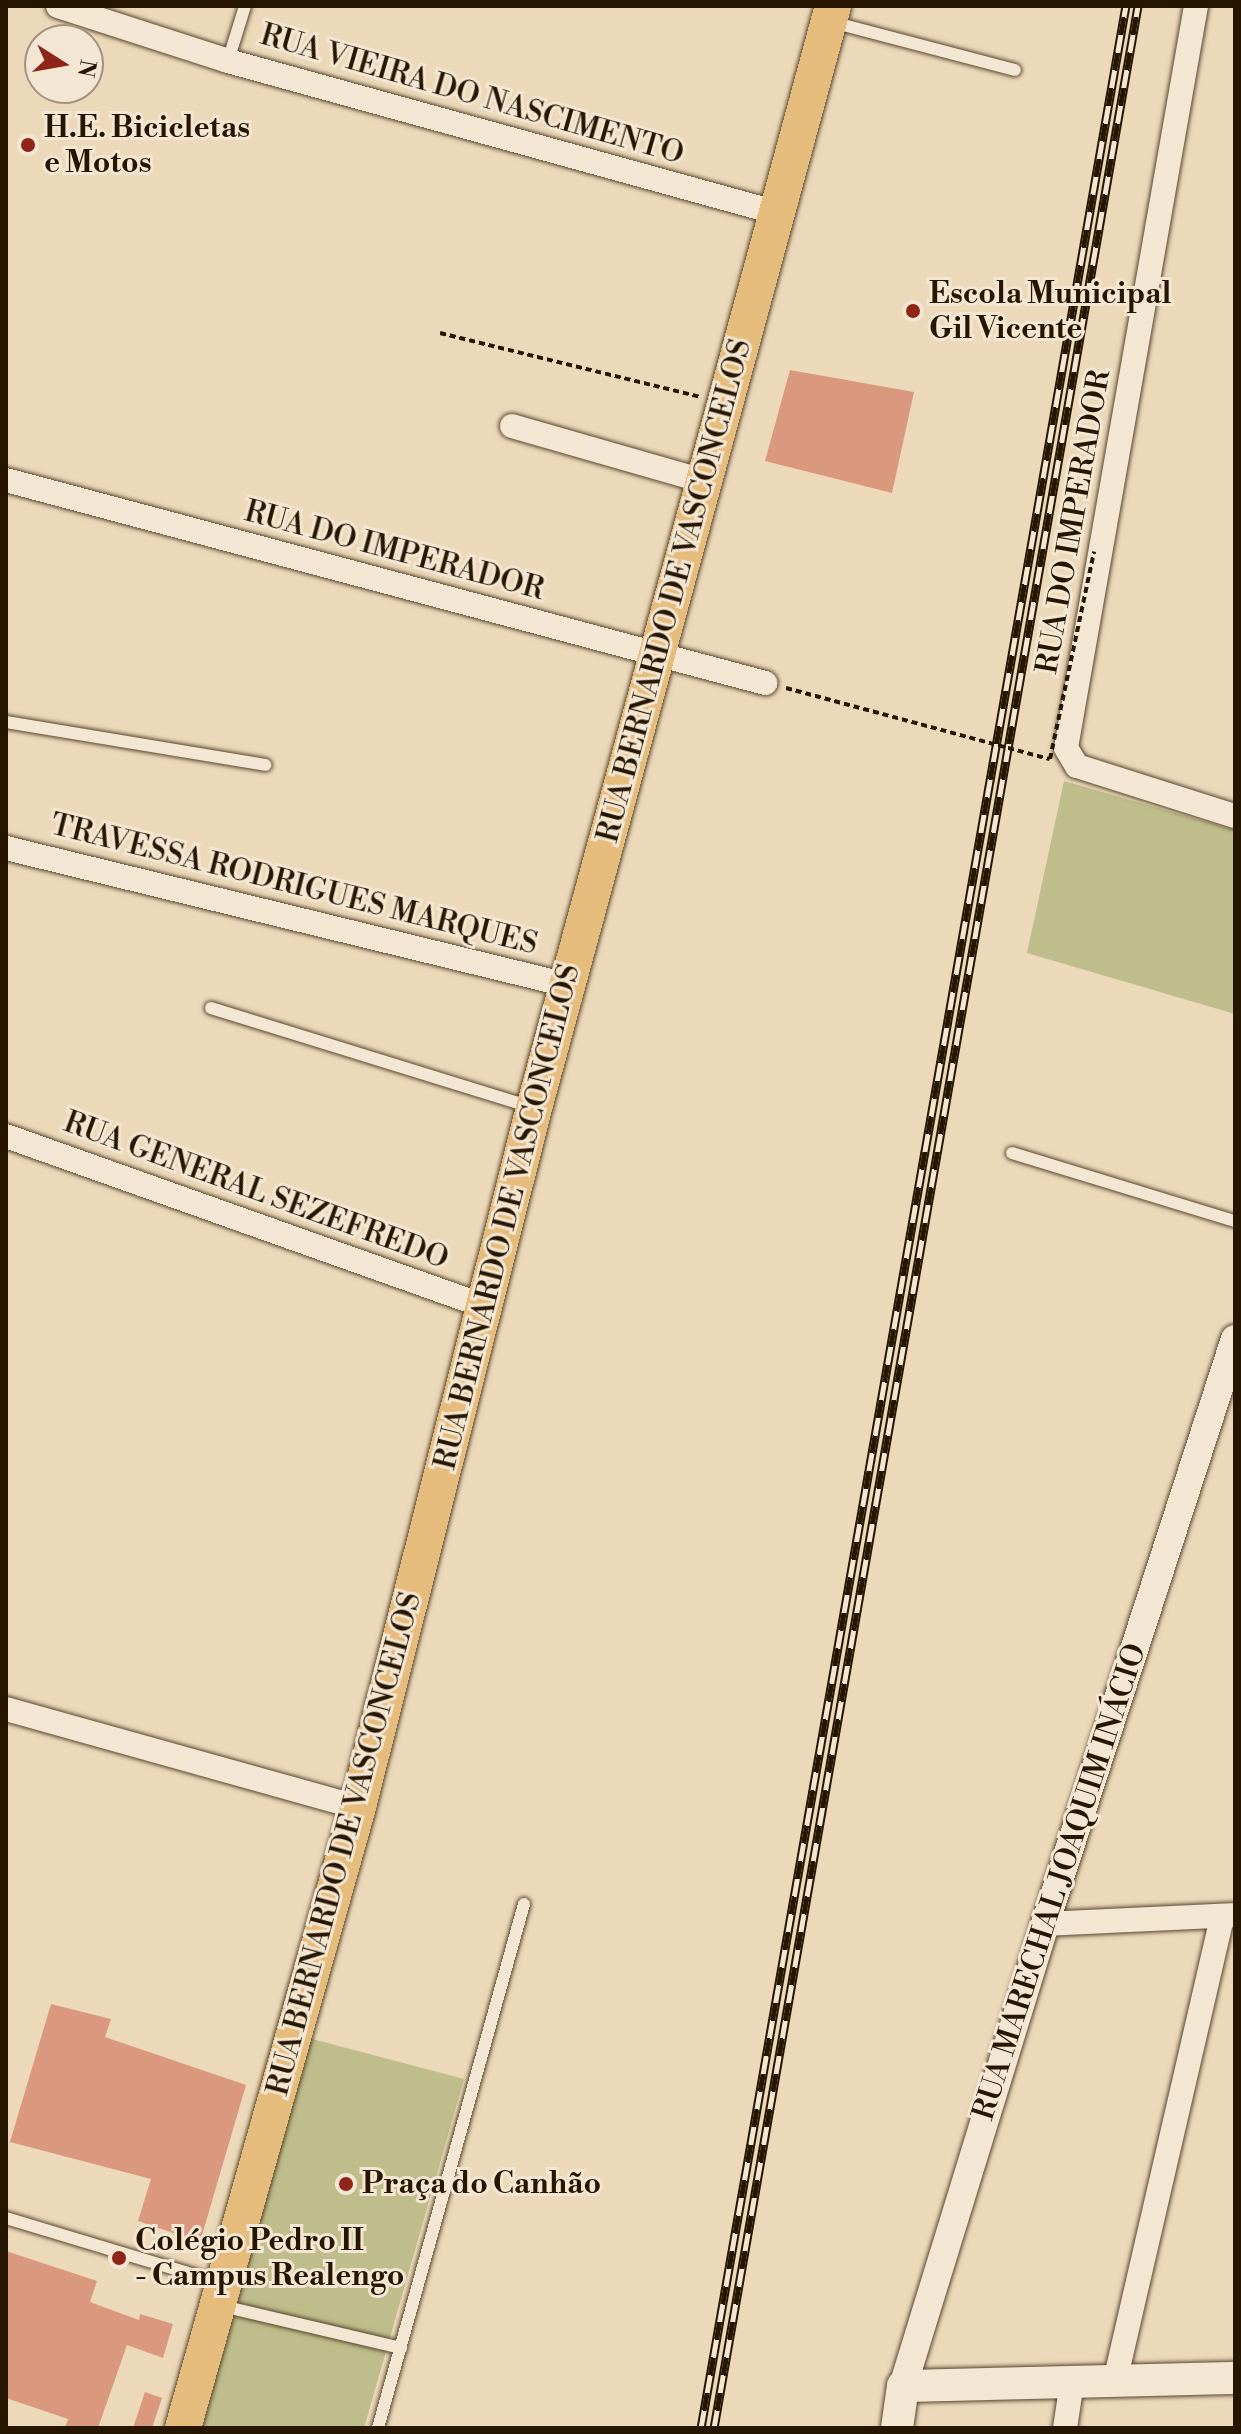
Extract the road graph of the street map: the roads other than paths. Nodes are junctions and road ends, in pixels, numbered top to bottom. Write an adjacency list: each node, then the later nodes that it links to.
1 (58, 6): 5 (street, RUA VIEIRA DO NASCIMENTO)
2 (245, 6): 5 (lane)
3 (1196, 6): 15 (street, RUA DO IMPERADOR)
4 (831, 14): 6 (lane); 7 (main road, RUA BERNARDO DE VASCONCELOS)
5 (228, 61): 7 (street, RUA VIEIRA DO NASCIMENTO)
6 (1015, 70)
7 (780, 204): 10 (main road, RUA BERNARDO DE VASCONCELOS)
8 (512, 426): 10 (street)
9 (6, 480): 11 (street, RUA DO IMPERADOR)
10 (704, 481): 11 (main road, RUA BERNARDO DE VASCONCELOS)
11 (656, 655): 12 (street, RUA DO IMPERADOR); 17 (main road, RUA BERNARDO DE VASCONCELOS)
12 (775, 686)
13 (6, 722): 14 (lane)
14 (265, 765)
15 (1235, 816)
16 (6, 848): 17 (street, TRAVESSA RODRIGUES MARQUES)
17 (567, 985): 19 (main road, RUA BERNARDO DE VASCONCELOS)
18 (211, 1008): 19 (lane)
19 (534, 1108): 23 (main road, RUA BERNARDO DE VASCONCELOS)
20 (6, 1136): 23 (street, RUA GENERAL SEZEFREDO)
21 (1012, 1153): 22 (lane)
22 (1235, 1221)
23 (484, 1306): 26 (main road, RUA BERNARDO DE VASCONCELOS)
24 (1235, 1339): 29 (street, RUA MARECHAL JOAQUIM INÁCIO)
25 (6, 1709): 26 (street)
26 (358, 1807): 31 (main road, RUA BERNARDO DE VASCONCELOS)
27 (524, 1904): 32 (lane)
28 (1228, 1915): 29 (street); 34 (street)
29 (1045, 1924): 36 (street, RUA MARECHAL JOAQUIM INÁCIO)
30 (6, 2218): 31 (lane)
31 (222, 2295): 32 (lane); 37 (main road, RUA BERNARDO DE VASCONCELOS)
32 (401, 2348): 38 (lane)
33 (1235, 2378): 34 (main road)
34 (1115, 2381): 35 (main road)
35 (1072, 2382): 36 (main road); 40 (street)
36 (903, 2386): 39 (main road, RUA MARECHAL JOAQUIM INÁCIO)
37 (183, 2428)
38 (378, 2428)
39 (897, 2428)
40 (1065, 2428)

